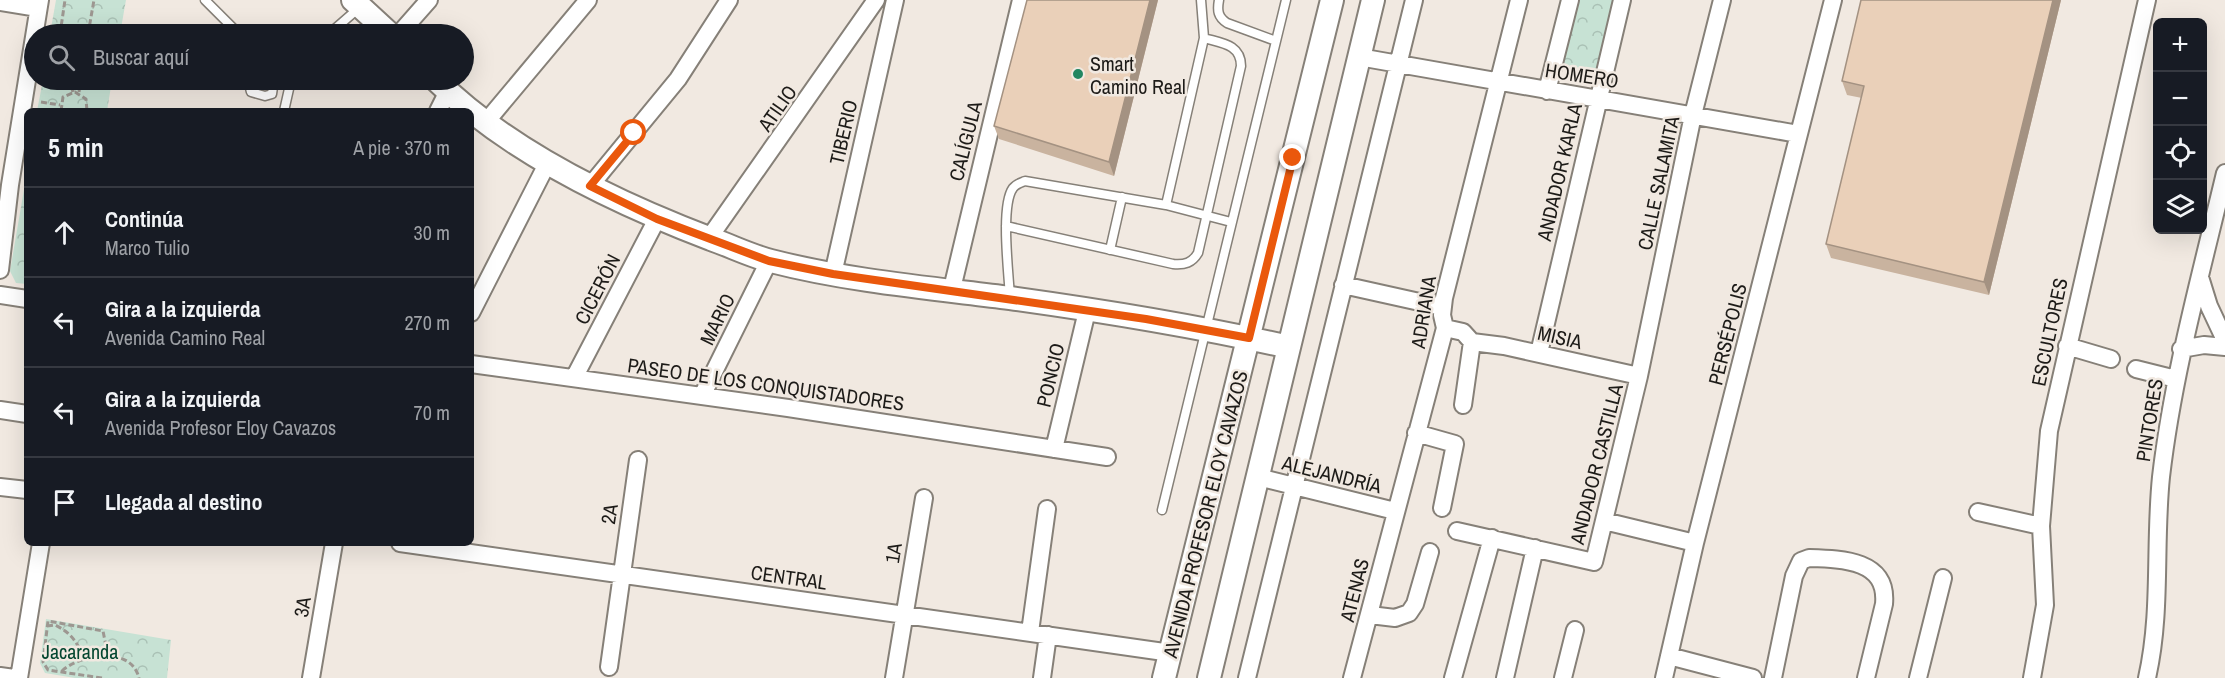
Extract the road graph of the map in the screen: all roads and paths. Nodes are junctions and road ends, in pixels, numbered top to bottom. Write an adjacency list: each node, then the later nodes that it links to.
1 (65, 0): 26 (path)
2 (94, 0): 27 (path)
3 (205, 0): 28 (lane)
4 (429, 0): 31 (street)
5 (588, 0): 53 (street)
6 (729, 0): 57 (street)
7 (876, 0): 64 (street, ATILIO)
8 (895, 0): 68 (street, TIBERIO)
9 (1021, 0): 71 (street, CALÍGULA)
10 (1201, 0): 32 (lane)
11 (1219, 0): 33 (lane)
12 (1286, 0): 33 (lane)
13 (1332, 0): 80 (main road, AVENIDA PROFESOR ELOY CAVAZOS)
14 (1372, 0): 34 (main road)
15 (1414, 0): 35 (street)
16 (1519, 0): 36 (street, ADRIANA)
17 (1570, 0): 42 (street)
18 (1622, 0): 46 (street, ANDADOR KARLA)
19 (1722, 0): 52 (street, CALLE SALAMITA)
20 (1833, 0): 54 (street, PERSÉPOLIS)
21 (2147, 0): 83 (street, ESCULTORES)
22 (0, 2): 23 (street)
23 (39, 4): 25 (street)
24 (357, 4): 29 (lane); 30 (main road)
25 (36, 24)
26 (61, 24)
27 (90, 24)
28 (229, 24)
29 (338, 24)
30 (379, 24)
31 (408, 24)
32 (1204, 38): 59 (lane); 60 (lane)
33 (1276, 41): 62 (lane)
34 (1359, 57): 35 (street, HOMERO); 85 (main road)
35 (1398, 66): 36 (street, HOMERO); 70 (street)
36 (1498, 83): 42 (street, HOMERO); 76 (street, ADRIANA)
37 (25, 90): 67 (street)
38 (79, 90): 44 (path)
39 (251, 90): 40 (lane)
40 (273, 90)
41 (287, 90): 49 (lane)
42 (1547, 91): 46 (street, HOMERO)
43 (73, 92): 44 (path); 47 (path)
44 (79, 93): 48 (path)
45 (441, 94): 50 (main road)
46 (1597, 99): 52 (street, HOMERO); 87 (street, ANDADOR KARLA)
47 (61, 108)
48 (87, 108)
49 (284, 108)
50 (464, 108)
51 (474, 115): 53 (main road)
52 (1693, 115): 54 (street, HOMERO); 91 (street, CALLE SALAMITA)
53 (486, 122): 55 (main road)
54 (1798, 134): 116 (street, PERSÉPOLIS)
55 (548, 162): 57 (main road); 75 (street)
56 (2225, 173): 69 (street, PINTORES)
57 (590, 186): 61 (main road)
58 (1122, 197): 59 (lane); 63 (lane); 65 (lane)
59 (1166, 206): 60 (lane)
60 (1206, 215): 62 (lane); 65 (lane)
61 (657, 219): 64 (main road); 92 (street, CICERÓN)
62 (1231, 222): 79 (lane)
63 (1006, 226): 65 (lane); 73 (lane)
64 (709, 238): 66 (main road)
65 (1110, 249)
66 (769, 261): 68 (main road); 94 (street, MARIO)
67 (0, 270)
68 (833, 274): 71 (main road)
69 (2200, 276): 81 (street); 86 (street, PINTORES)
70 (1343, 285): 76 (street); 104 (street)
71 (951, 293): 73 (main road)
72 (0, 295): 74 (street)
73 (1010, 298): 77 (main road)
74 (24, 299)
75 (474, 307)
76 (1442, 307): 78 (street, ADRIANA)
77 (1087, 311): 79 (main road); 99 (street, PONCIO)
78 (1445, 328): 82 (street); 98 (street, ADRIANA)
79 (1205, 329): 80 (main road); 109 (lane)
80 (1249, 338): 85 (main road); 130 (main road, AVENIDA PROFESOR ELOY CAVAZOS)
81 (2225, 340)
82 (1472, 342): 87 (street, MISIA); 95 (street)
83 (2067, 346): 88 (street); 113 (street, ESCULTORES)
84 (2225, 347): 86 (street)
85 (1289, 348): 102 (main road)
86 (2181, 349): 93 (street, PINTORES)
87 (1539, 353): 91 (street, MISIA)
88 (2111, 359)
89 (474, 363): 92 (street, PASEO DE LOS CONQUISTADORES)
90 (2136, 369): 93 (street)
91 (1639, 376): 112 (street, ANDADOR CASTILLA)
92 (574, 378): 94 (street, PASEO DE LOS CONQUISTADORES)
93 (2176, 380): 157 (street, PINTORES)
94 (702, 396): 99 (street, PASEO DE LOS CONQUISTADORES)
95 (1463, 405)
96 (0, 410): 97 (street)
97 (24, 414)
98 (1416, 433): 107 (street); 110 (street, ADRIANA)
99 (1054, 449): 100 (street, PASEO DE LOS CONQUISTADORES)
100 (1107, 457)
101 (638, 460): 122 (street, 2A)
102 (1258, 477): 104 (street, ALEJANDRÍA); 145 (main road)
103 (0, 487): 105 (street)
104 (1294, 488): 110 (street, ALEJANDRÍA); 146 (street)
105 (24, 490)
106 (924, 498): 124 (street, 1A)
107 (1442, 508)
108 (1047, 509): 128 (street)
109 (1162, 510)
110 (1395, 511): 125 (street, ATENAS)
111 (1978, 512): 113 (street)
112 (1604, 521): 116 (street); 120 (street, ANDADOR CASTILLA)
113 (2041, 526): 156 (street, ESCULTORES)
114 (1457, 531): 115 (street)
115 (1492, 538): 120 (street); 148 (street)
116 (1695, 543): 132 (street, PERSÉPOLIS)
117 (40, 546): 138 (street)
118 (333, 546): 141 (street, 3A)
119 (421, 546): 122 (street, CENTRAL)
120 (1535, 548): 149 (street)
121 (1430, 552): 125 (street)
122 (621, 574): 124 (street, CENTRAL); 134 (street, 2A)
123 (1943, 578): 155 (street)
124 (904, 614): 128 (street, CENTRAL); 142 (street, 1A)
125 (1370, 615): 147 (street, ATENAS)
126 (48, 626): 131 (path); 133 (path); 135 (path)
127 (1575, 630): 150 (street)
128 (1030, 632): 129 (street, CENTRAL)
129 (1048, 635): 130 (street, CENTRAL); 143 (street)
130 (1171, 653): 144 (main road, AVENIDA PROFESOR ELOY CAVAZOS)
131 (108, 656): 133 (path); 140 (path)
132 (1669, 656): 151 (street, PERSÉPOLIS); 152 (street)
133 (83, 659): 135 (path)
134 (609, 667)
135 (61, 672): 139 (path)
136 (0, 676): 137 (street)
137 (14, 678)
138 (19, 678)
139 (102, 678)
140 (139, 678)
141 (311, 678)
142 (894, 678)
143 (1042, 678)
144 (1164, 678)
145 (1209, 678)
146 (1247, 678)
147 (1352, 678)
148 (1453, 678)
149 (1505, 678)
150 (1563, 678)
151 (1664, 678)
152 (1753, 678)
153 (1773, 678): 154 (street)
154 (1866, 678)
155 (1918, 678)
156 (2032, 678)
157 (2147, 678)

